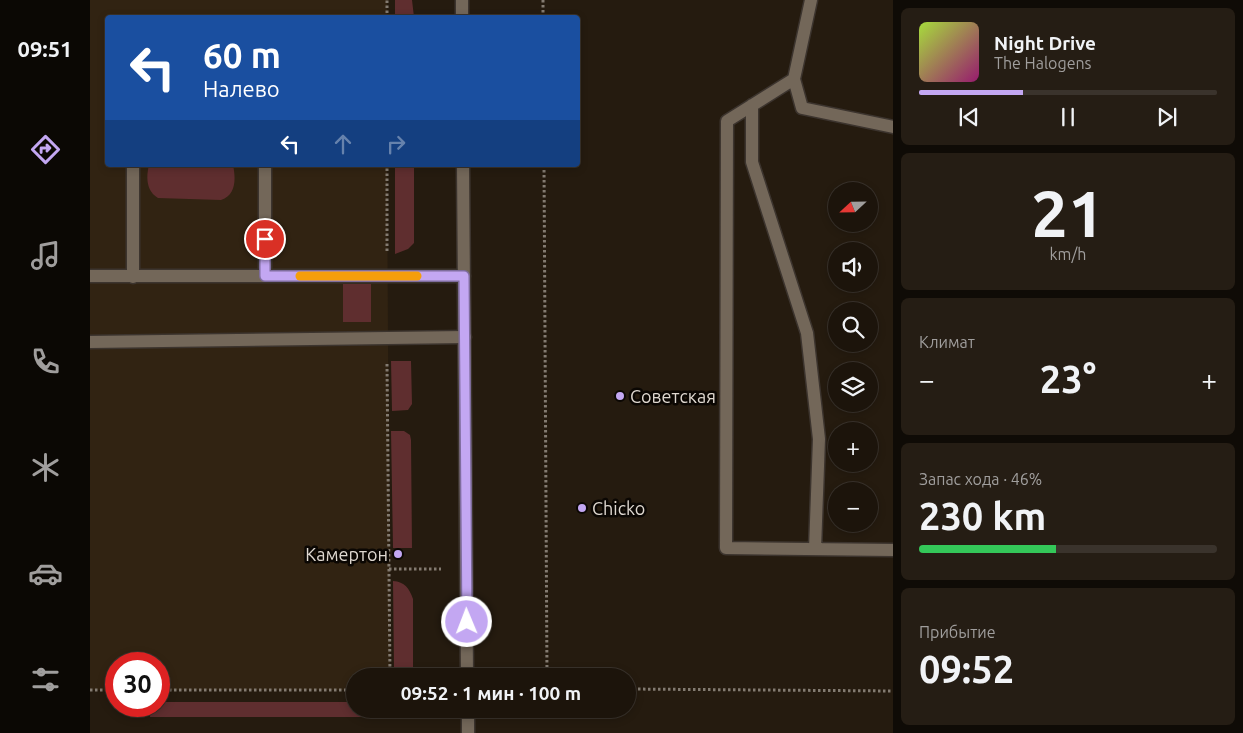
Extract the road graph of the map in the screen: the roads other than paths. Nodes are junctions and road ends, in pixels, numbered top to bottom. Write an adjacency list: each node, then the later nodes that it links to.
1 (462, 0): 3 (street)
2 (812, 0): 4 (street)
3 (462, 15)
4 (794, 79): 5 (street); 6 (street)
5 (752, 105): 16 (street); 16 (street)
6 (893, 127)
7 (133, 167): 13 (street)
8 (265, 167): 11 (street)
9 (463, 167): 12 (street)
10 (90, 276): 13 (street)
11 (265, 276): 12 (street); 13 (street)
12 (464, 276): 14 (street)
13 (133, 277)
14 (465, 337): 15 (street); 18 (street)
15 (90, 342)
16 (815, 549): 17 (street)
17 (893, 550)
18 (467, 668)
19 (468, 718): 20 (street)
20 (468, 733)

